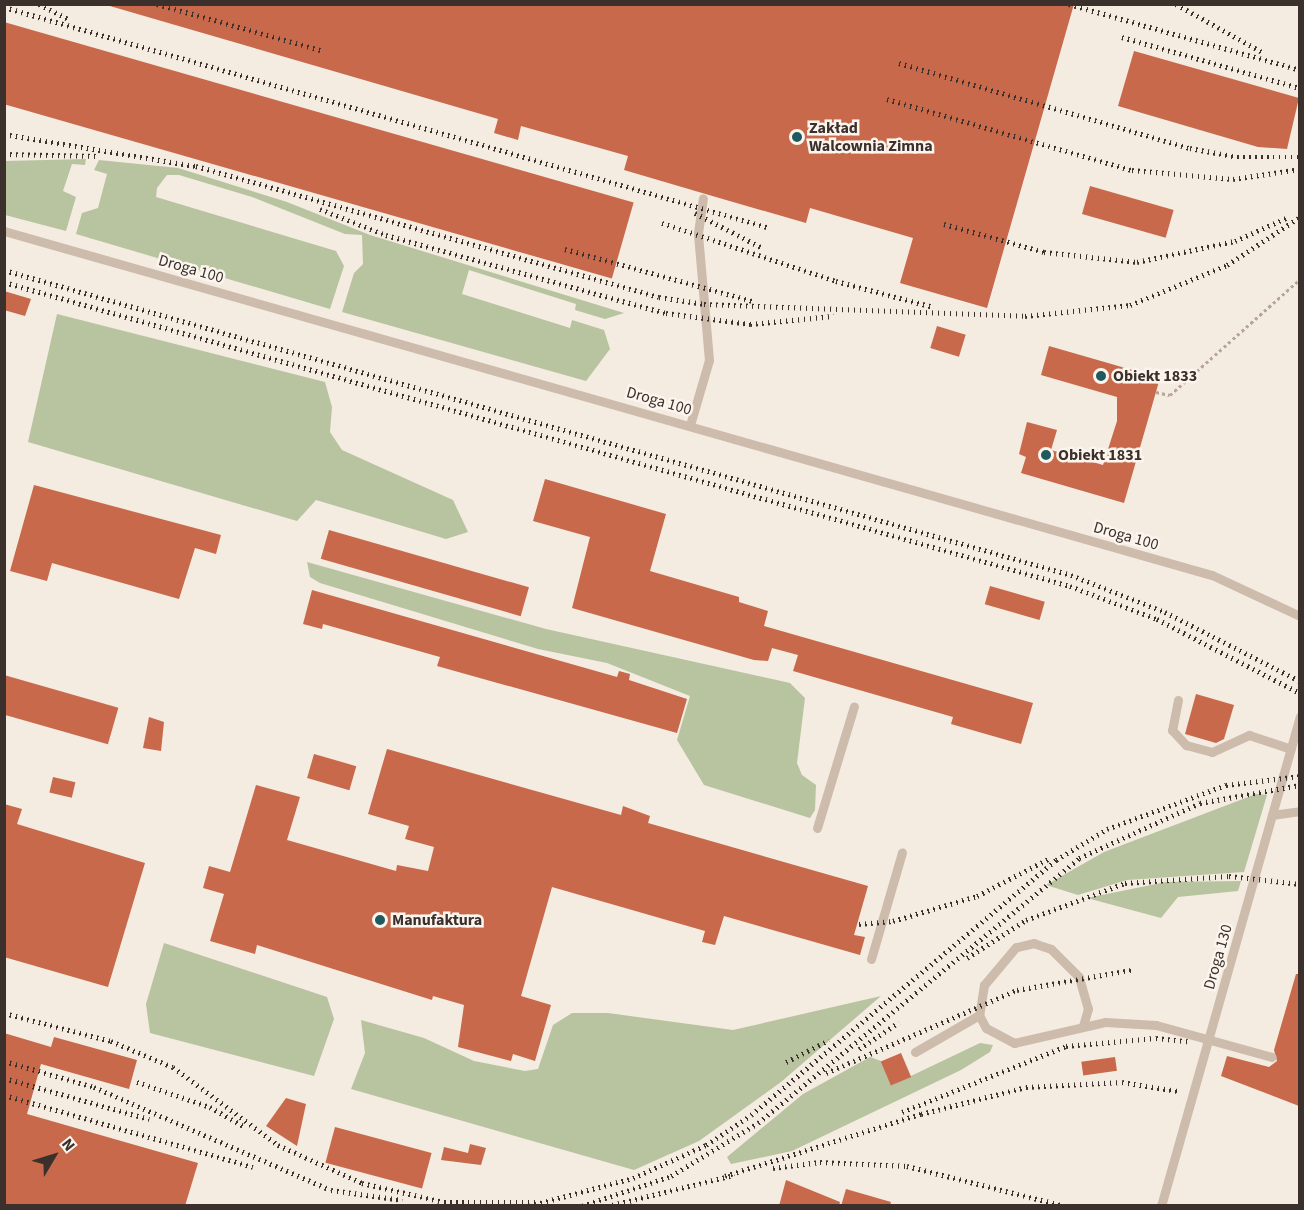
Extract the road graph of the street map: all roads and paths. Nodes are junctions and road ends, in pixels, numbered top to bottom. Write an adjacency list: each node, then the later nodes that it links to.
1 (703, 198): 5 (lane)
2 (4, 231): 5 (lane, Droga 100)
3 (1299, 279): 4 (path)
4 (1156, 392)
5 (690, 425): 6 (lane, Droga 100)
6 (1299, 616)
7 (1178, 700): 10 (lane)
8 (854, 706): 13 (lane)
9 (1299, 716): 10 (lane, Droga 130)
10 (1291, 749): 12 (lane, Droga 130)
11 (1299, 811): 12 (lane)
12 (1272, 815): 18 (lane, Droga 130)
13 (817, 828)
14 (902, 852): 15 (lane)
15 (871, 959)
16 (979, 1015): 17 (lane); 17 (lane); 19 (lane)
17 (1083, 1026): 18 (lane)
18 (1210, 1038): 20 (lane); 21 (lane, Droga 130)
19 (915, 1052)
20 (1272, 1057)
21 (1161, 1206)

